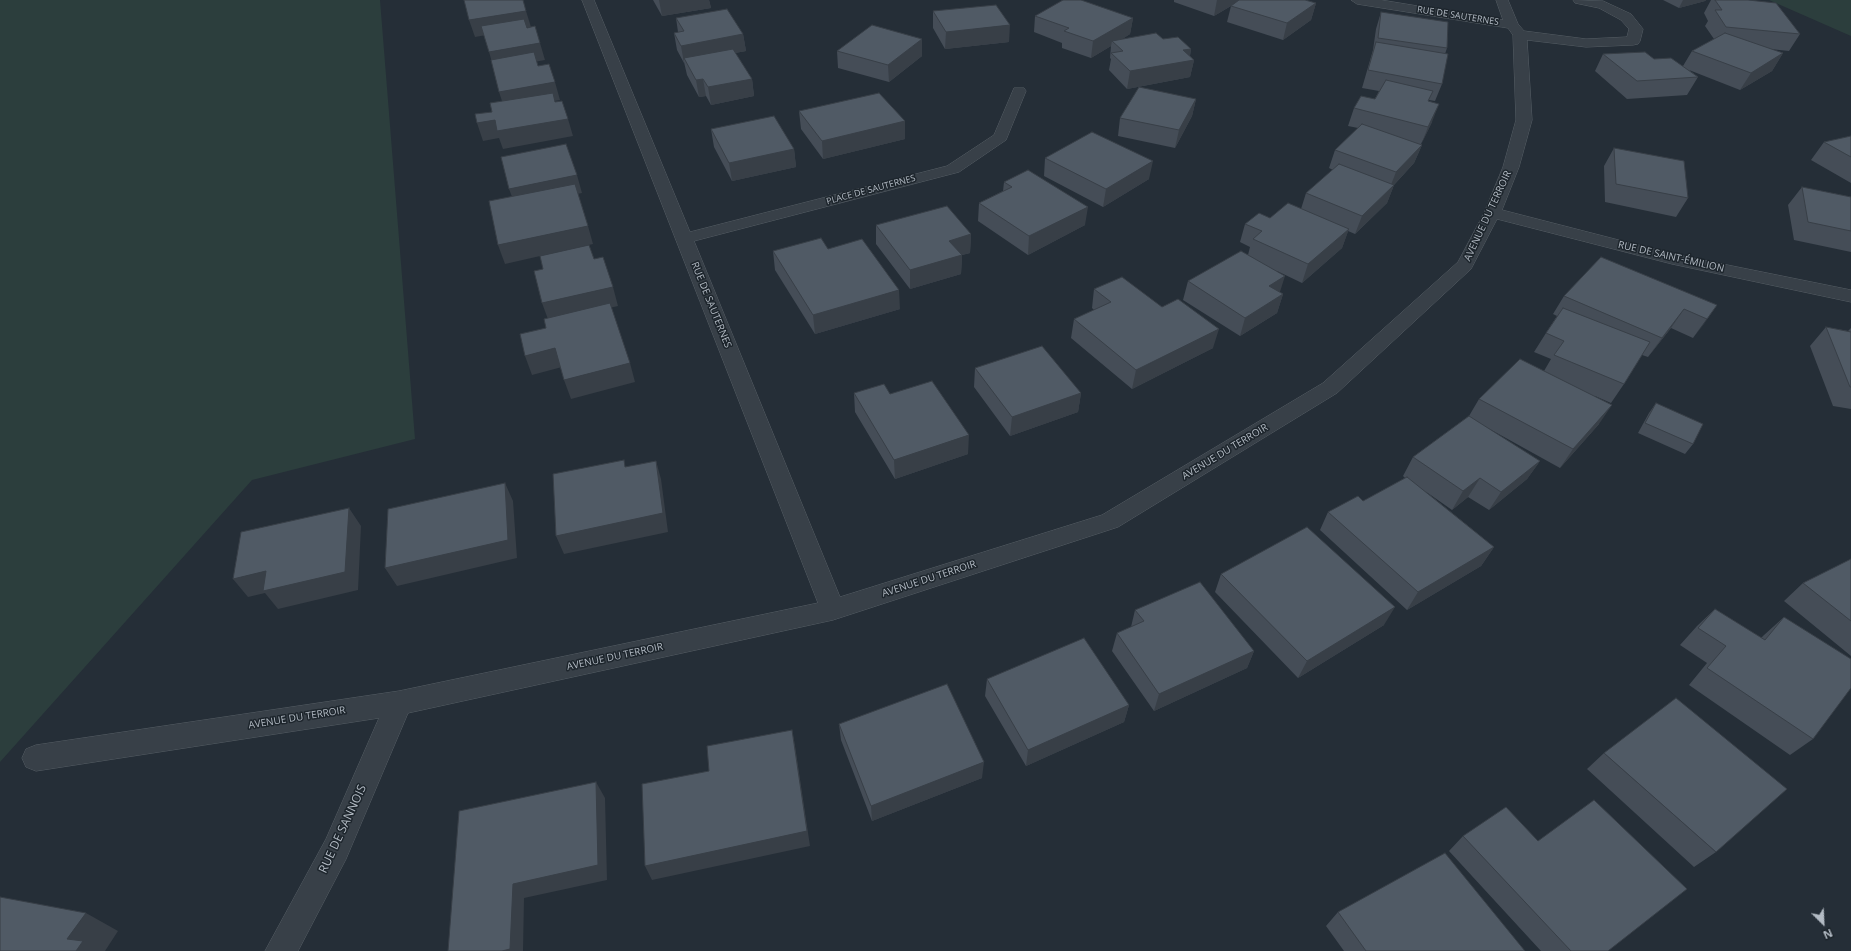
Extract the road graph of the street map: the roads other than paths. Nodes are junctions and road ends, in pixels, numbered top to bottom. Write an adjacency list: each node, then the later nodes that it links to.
1 (588, 0): 8 (street, RUE DE SAUTERNES)
2 (1357, 0): 5 (street, RUE DE SAUTERNES)
3 (1502, 0): 5 (street, AVENUE DU TERROIR)
4 (1579, 0): 5 (street, RUE DE SAUTERNES)
5 (1516, 30): 7 (street, AVENUE DU TERROIR)
6 (1019, 91): 8 (street, PLACE DE SAUTERNES)
7 (1492, 213): 9 (street, RUE DE SAINT-ÉMILION); 10 (street, AVENUE DU TERROIR)
8 (685, 238): 10 (street, RUE DE SAUTERNES)
9 (1851, 296)
10 (833, 610): 11 (street, AVENUE DU TERROIR)
11 (399, 703): 12 (street, AVENUE DU TERROIR); 13 (street, RUE DE SANNOIS)
12 (36, 758)
13 (280, 951)

